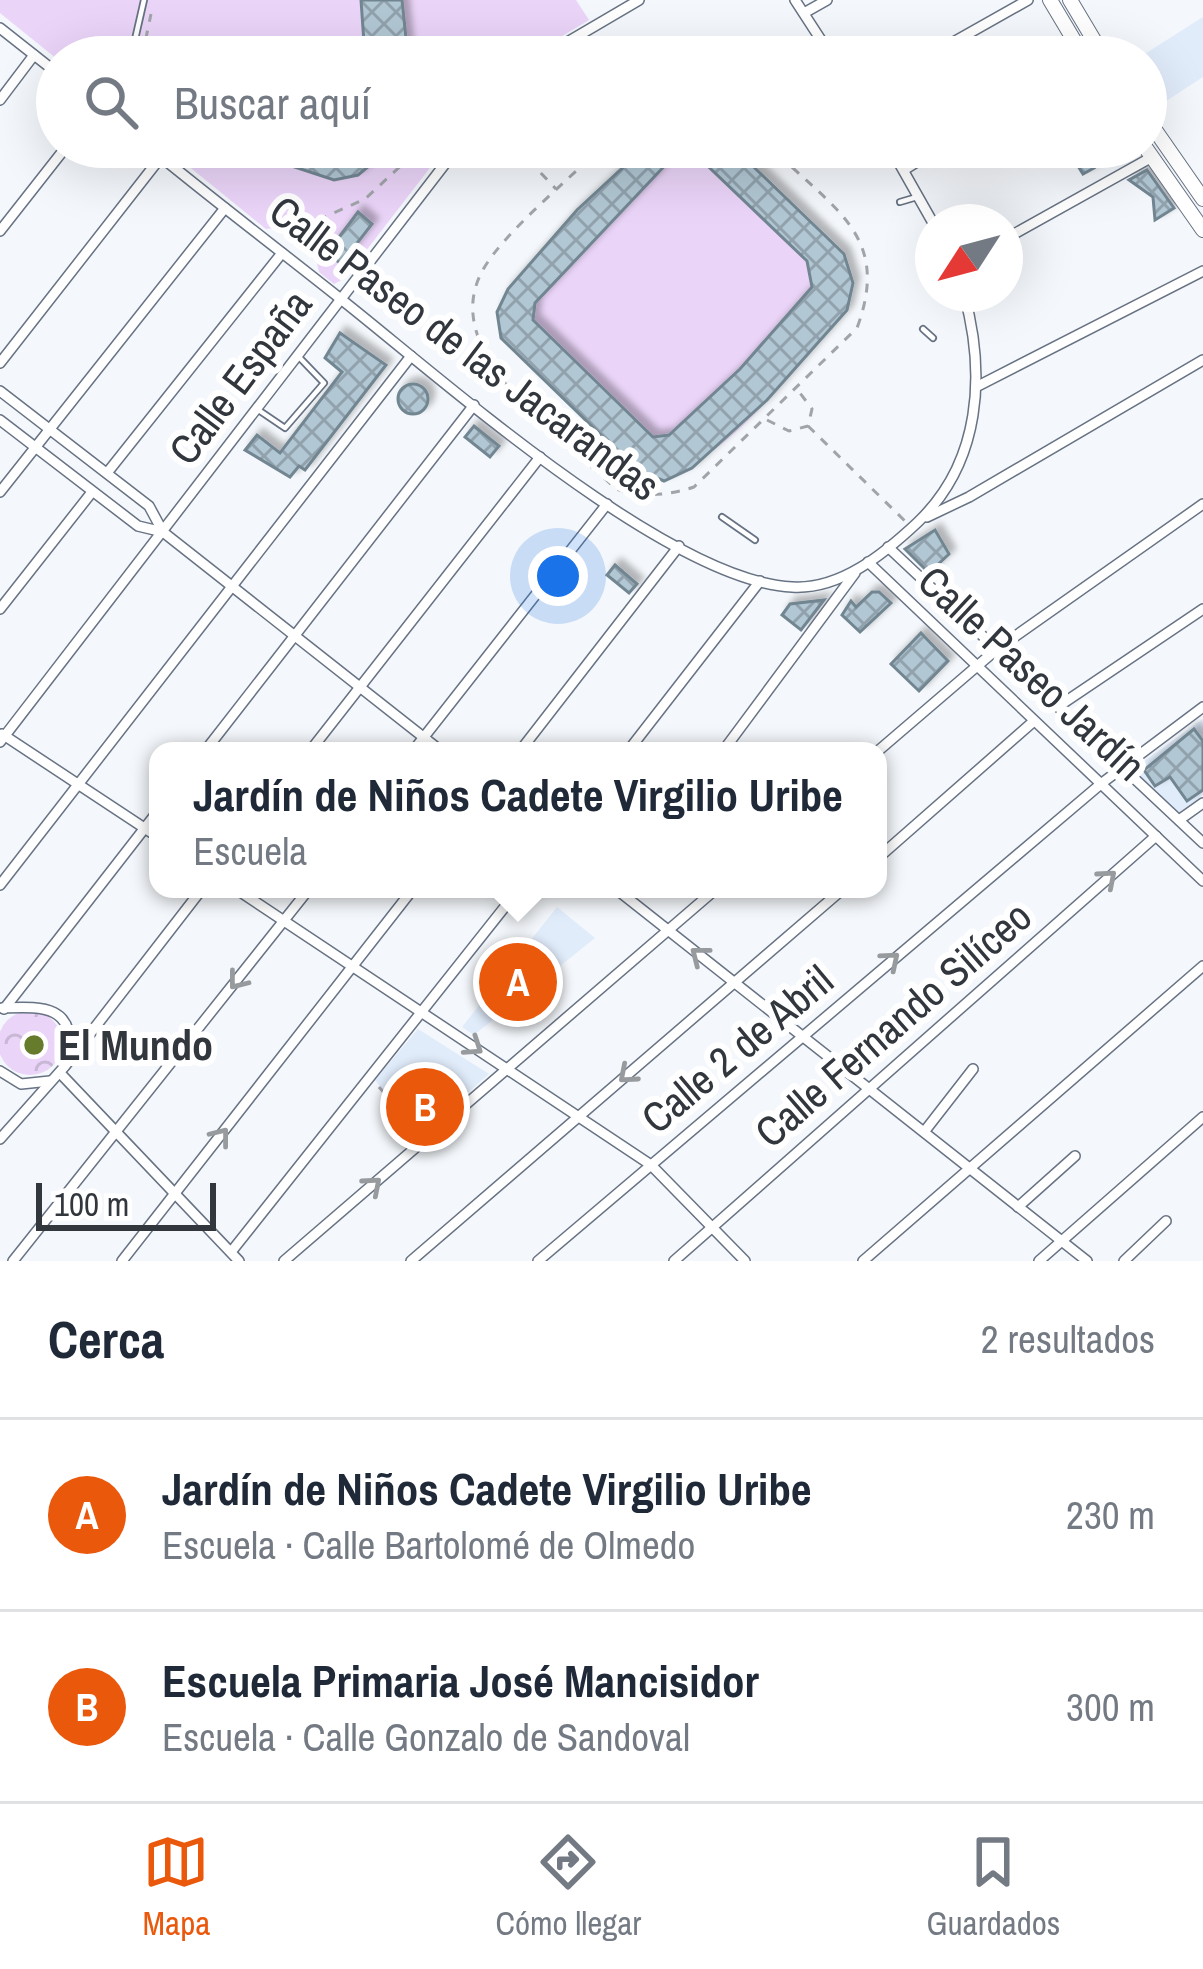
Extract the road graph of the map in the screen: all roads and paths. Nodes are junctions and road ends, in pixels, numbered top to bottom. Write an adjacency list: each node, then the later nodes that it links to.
1 (144, 0): 11 (lane)
2 (153, 0): 12 (path)
3 (639, 0): 13 (street)
4 (796, 0): 9 (street)
5 (827, 0): 9 (street)
6 (1028, 0): 15 (street)
7 (1050, 0): 16 (main road)
8 (1070, 0): 17 (main road)
9 (804, 13): 14 (street)
10 (0, 28): 18 (street)
11 (136, 36)
12 (146, 36)
13 (578, 36)
14 (819, 36)
15 (964, 36)
16 (1071, 36)
17 (1091, 36)
18 (34, 55): 19 (street)
19 (0, 100)
20 (1167, 147): 35 (main road)
21 (50, 168): 42 (street)
22 (152, 168): 52 (street)
23 (175, 168): 38 (street, Calle Paseo de las Jacarandas)
24 (398, 168): 39 (path)
25 (442, 168): 45 (street, Calle España)
26 (537, 168): 33 (path)
27 (581, 168): 33 (path)
28 (791, 168): 53 (path)
29 (907, 168): 32 (street)
30 (1122, 168): 40 (street)
31 (1159, 168): 41 (main road)
32 (904, 170): 34 (street)
33 (558, 190): 58 (path)
34 (920, 196): 36 (lane); 37 (street)
35 (1203, 199)
36 (900, 202)
37 (924, 204)
38 (225, 208): 43 (street, Calle Paseo de las Jacarandas); 61 (street)
39 (318, 220)
40 (1023, 228)
41 (1203, 230)
42 (0, 231)
43 (282, 253): 45 (street, Calle Paseo de las Jacarandas); 64 (street)
44 (1203, 271): 54 (street)
45 (341, 299): 49 (street, Calle España); 50 (street, Calle Paseo de las Jacarandas)
46 (969, 312): 54 (street)
47 (922, 329): 48 (lane)
48 (933, 338)
49 (298, 356): 57 (street, Calle España); 57 (lane)
50 (412, 356): 56 (street, Calle Paseo de las Jacarandas); 78 (street)
51 (1203, 360): 70 (street)
52 (0, 363)
53 (796, 387): 58 (path); 60 (path)
54 (976, 387): 70 (street)
55 (0, 391): 61 (street)
56 (475, 406): 63 (street, Calle Paseo de las Jacarandas); 81 (street)
57 (257, 409): 72 (street, Calle España)
58 (764, 419): 60 (path)
59 (0, 420): 62 (street)
60 (808, 426): 71 (path)
61 (50, 428): 62 (street); 64 (street)
62 (34, 447): 65 (street); 66 (street)
63 (540, 457): 67 (street, Calle Paseo de las Jacarandas); 84 (street)
64 (107, 473): 72 (street)
65 (0, 492)
66 (92, 492): 72 (street); 79 (street)
67 (608, 504): 74 (street, Calle Paseo de las Jacarandas); 89 (street)
68 (1203, 504): 82 (street)
69 (722, 517): 73 (lane)
70 (922, 519): 71 (street, Calle Paseo de las Jacarandas)
71 (912, 528): 75 (street, Calle Paseo de las Jacarandas)
72 (163, 532): 78 (street); 88 (street, Calle España)
73 (755, 540)
74 (679, 546): 77 (street, Calle Paseo de las Jacarandas); 94 (street)
75 (888, 547): 76 (street, Calle Paseo de las Jacarandas); 82 (street, Calle Paseo Jardín)
76 (863, 566): 77 (street, Calle Paseo de las Jacarandas); 83 (street, Calle Paseo Jardín); 96 (street)
77 (760, 581): 95 (street)
78 (231, 586): 81 (street); 99 (street)
79 (0, 609)
80 (1203, 609): 85 (street)
81 (295, 636): 84 (street); 90 (street)
82 (997, 649): 83 (street); 85 (street, Calle Paseo Jardín)
83 (978, 665): 87 (street, Calle Paseo Jardín); 97 (street)
84 (359, 687): 89 (street); 91 (street)
85 (1059, 706): 98 (street, Calle Paseo Jardín)
86 (1203, 707): 98 (street, Calle 2 de Abril)
87 (1034, 722): 100 (street, Calle Paseo Jardín); 108 (street)
88 (1, 735): 99 (street)
89 (424, 738): 92 (street); 93 (street)
90 (212, 742)
91 (317, 742)
92 (421, 742)
93 (429, 742)
94 (527, 742)
95 (635, 742)
96 (730, 742)
97 (887, 743)
98 (1121, 766): 100 (street, Calle 2 de Abril); 102 (street, Calle Paseo Jardín)
99 (77, 783): 104 (street); 110 (street)
100 (1102, 783): 106 (street, Calle Paseo Jardín); 126 (street, Calle 2 de Abril, one-way to 100)
101 (1203, 802): 102 (street)
102 (1179, 820): 107 (street, Calle Paseo Jardín)
103 (149, 823): 104 (street)
104 (145, 828): 105 (street); 124 (street)
105 (149, 831)
106 (1156, 836): 109 (street, Calle Paseo Jardín); 132 (street, Calle Fernando Silíceo, one-way to 106)
107 (1203, 843)
108 (887, 850)
109 (1203, 881)
110 (0, 885)
111 (195, 898): 130 (street)
112 (250, 898): 119 (street)
113 (302, 898): 119 (street)
114 (405, 898): 121 (street)
115 (512, 898): 125 (street)
116 (627, 898): 120 (street)
117 (705, 898): 120 (street)
118 (832, 898): 123 (street)
119 (284, 921): 121 (street); 135 (street, one-way to 135)
120 (668, 930): 123 (street, one-way to 120); 128 (street)
121 (352, 966): 125 (street); 142 (street, one-way to 121)
122 (1203, 966): 141 (street)
123 (735, 983): 126 (street); 133 (street, one-way to 133)
124 (2, 1008): 130 (street)
125 (422, 1012): 128 (street, one-way to 128); 131 (street)
126 (802, 1036): 132 (street); 140 (street, Calle 2 de Abril)
127 (973, 1069): 136 (street)
128 (508, 1070): 133 (street); 138 (street)
129 (0, 1071): 130 (street)
130 (59, 1073): 135 (street); 137 (street)
131 (370, 1077): 138 (path); 147 (street)
132 (870, 1088): 136 (street); 145 (street, Calle Fernando Silíceo)
133 (579, 1117): 140 (street); 151 (street)
134 (1203, 1117): 146 (street)
135 (119, 1130): 142 (street); 148 (street)
136 (924, 1132): 141 (street)
137 (0, 1139)
138 (424, 1140): 150 (street, one-way to 138)
139 (1075, 1156): 143 (street)
140 (651, 1165): 145 (street); 152 (street, Calle 2 de Abril)
141 (970, 1168): 143 (street); 155 (street)
142 (176, 1194): 147 (street); 149 (street)
143 (1018, 1207): 146 (street)
144 (1166, 1221): 158 (street)
145 (712, 1227): 153 (street, Calle Fernando Silíceo); 154 (street)
146 (1062, 1241): 156 (street); 157 (street)
147 (235, 1257)
148 (13, 1261)
149 (122, 1261)
150 (284, 1261)
151 (411, 1261)
152 (538, 1261)
153 (674, 1261)
154 (745, 1261)
155 (863, 1261)
156 (1040, 1261)
157 (1088, 1261)
158 (1124, 1261)

